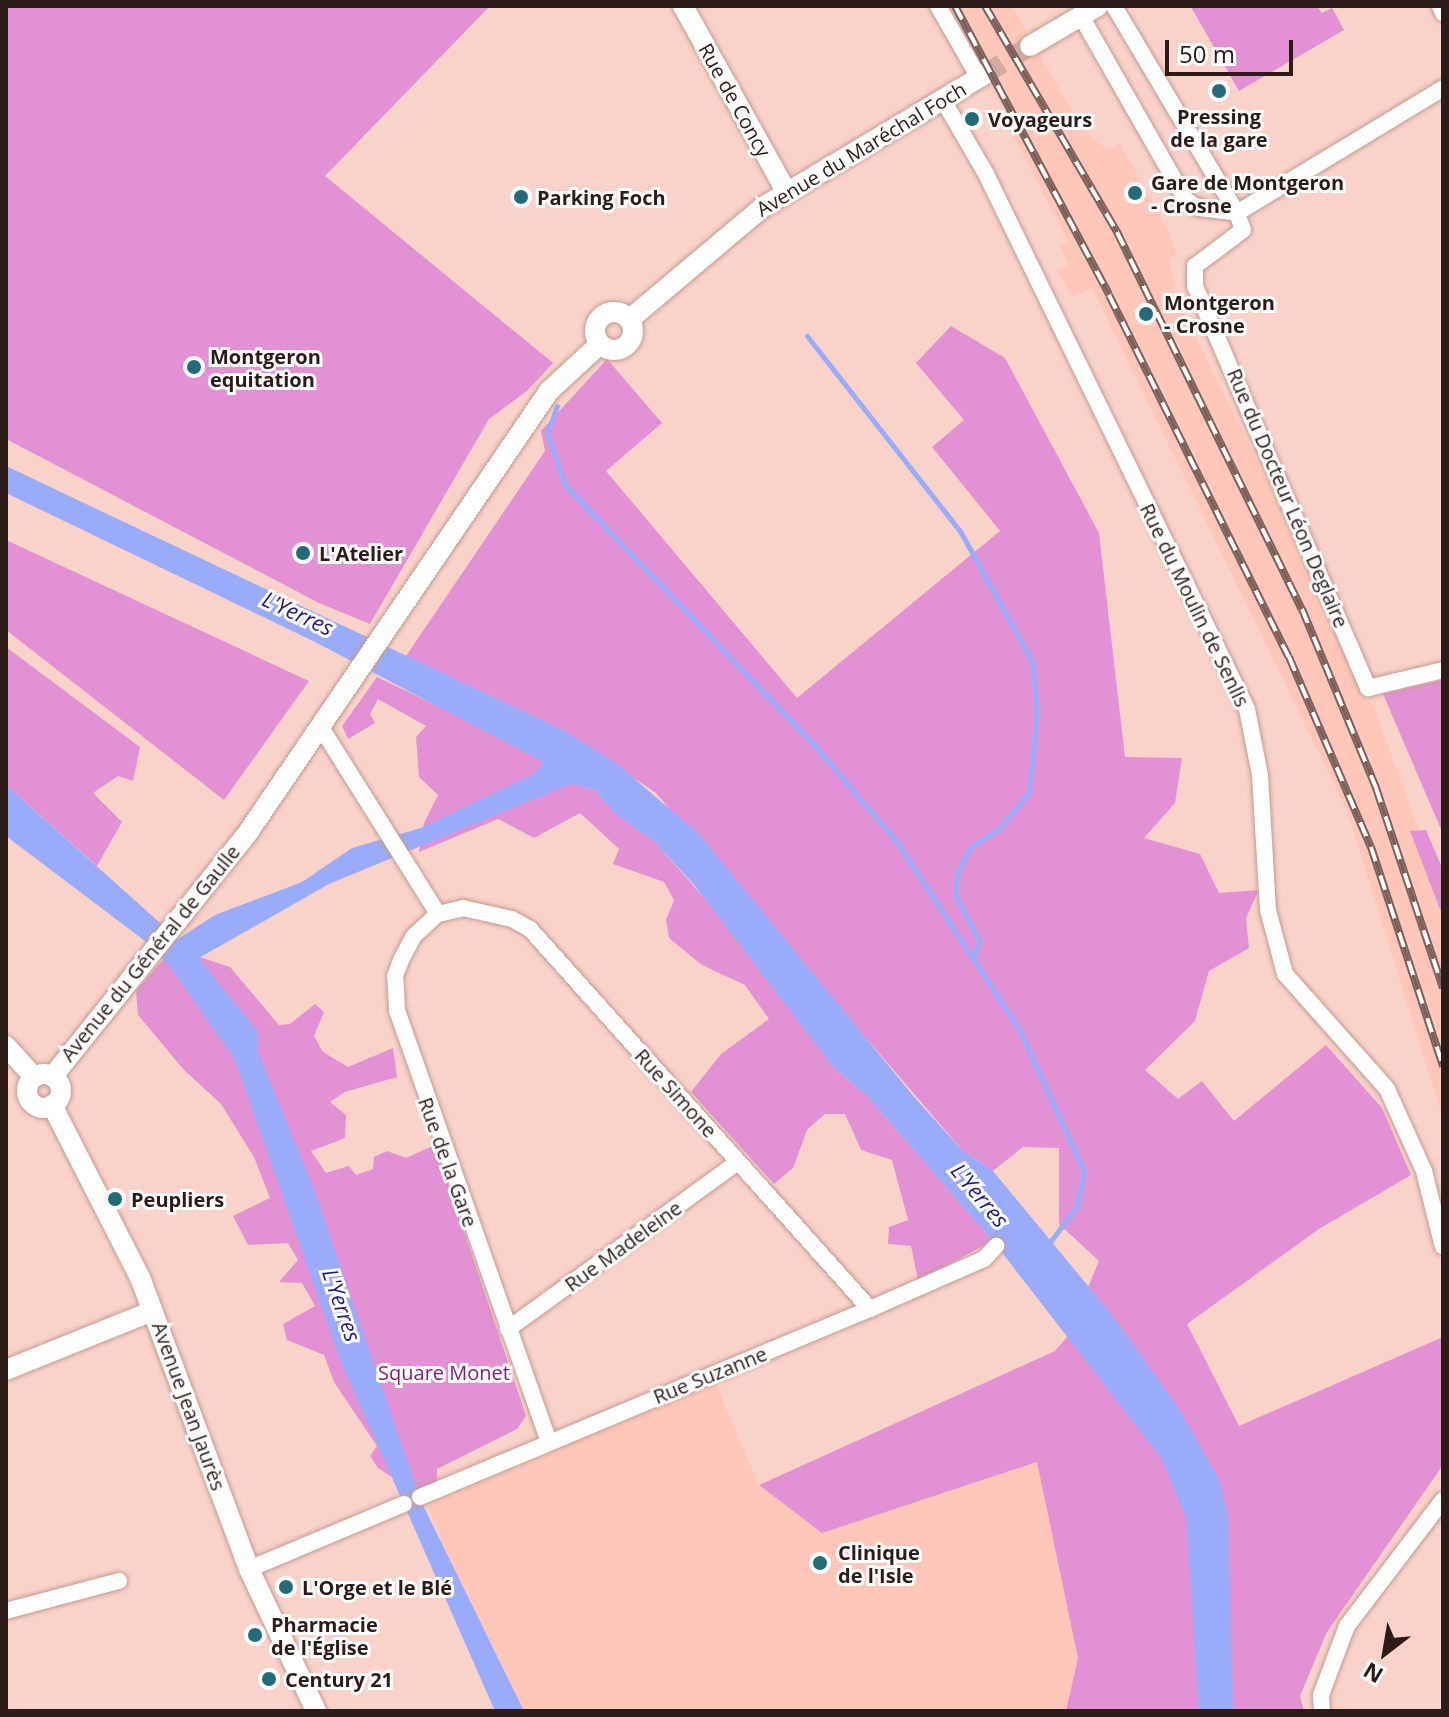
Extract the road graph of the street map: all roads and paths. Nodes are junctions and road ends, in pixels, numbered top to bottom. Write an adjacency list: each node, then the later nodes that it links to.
1 (683, 6): 12 (street, Rue de Concy)
2 (938, 6): 8 (street)
3 (1114, 6): 11 (street)
4 (1440, 6): 6 (street)
5 (1090, 11): 7 (street); 13 (street)
6 (1443, 13)
7 (1030, 46)
8 (982, 76): 10 (street, Avenue du Maréchal Foch)
9 (1443, 88): 14 (street)
10 (943, 100): 12 (street, Avenue du Maréchal Foch); 23 (street, Rue du Moulin de Senlis)
11 (1217, 182): 13 (street); 14 (street)
12 (787, 193): 16 (street, Avenue du Maréchal Foch)
13 (1199, 208): 14 (street)
14 (1237, 213): 15 (street, Rue du Docteur Léon Deglaire)
15 (1443, 670)
16 (322, 729): 17 (street); 19 (street, Avenue du Général de Gaulle)
17 (438, 914): 21 (street, Rue Simone); 26 (street, Rue de la Gare)
18 (6, 1046): 19 (street)
19 (44, 1076): 20 (street); 20 (street)
20 (52, 1105): 25 (street, Avenue Jean Jaurès)
21 (738, 1162): 24 (street, Rue Simone); 26 (street, Rue Madeleine)
22 (996, 1246): 24 (street, Rue Suzanne)
23 (1443, 1247)
24 (870, 1309): 28 (street, Rue Suzanne)
25 (153, 1311): 27 (street); 32 (street, Avenue Jean Jaurès)
26 (508, 1329): 28 (street, Rue de la Gare)
27 (6, 1370)
28 (549, 1442): 29 (street, Rue Suzanne)
29 (420, 1497)
30 (1443, 1500): 36 (street)
31 (404, 1504): 32 (street)
32 (249, 1569): 35 (street, Avenue Jean Jaurès)
33 (119, 1581): 34 (street)
34 (6, 1611)
35 (316, 1711)
36 (1322, 1711)

